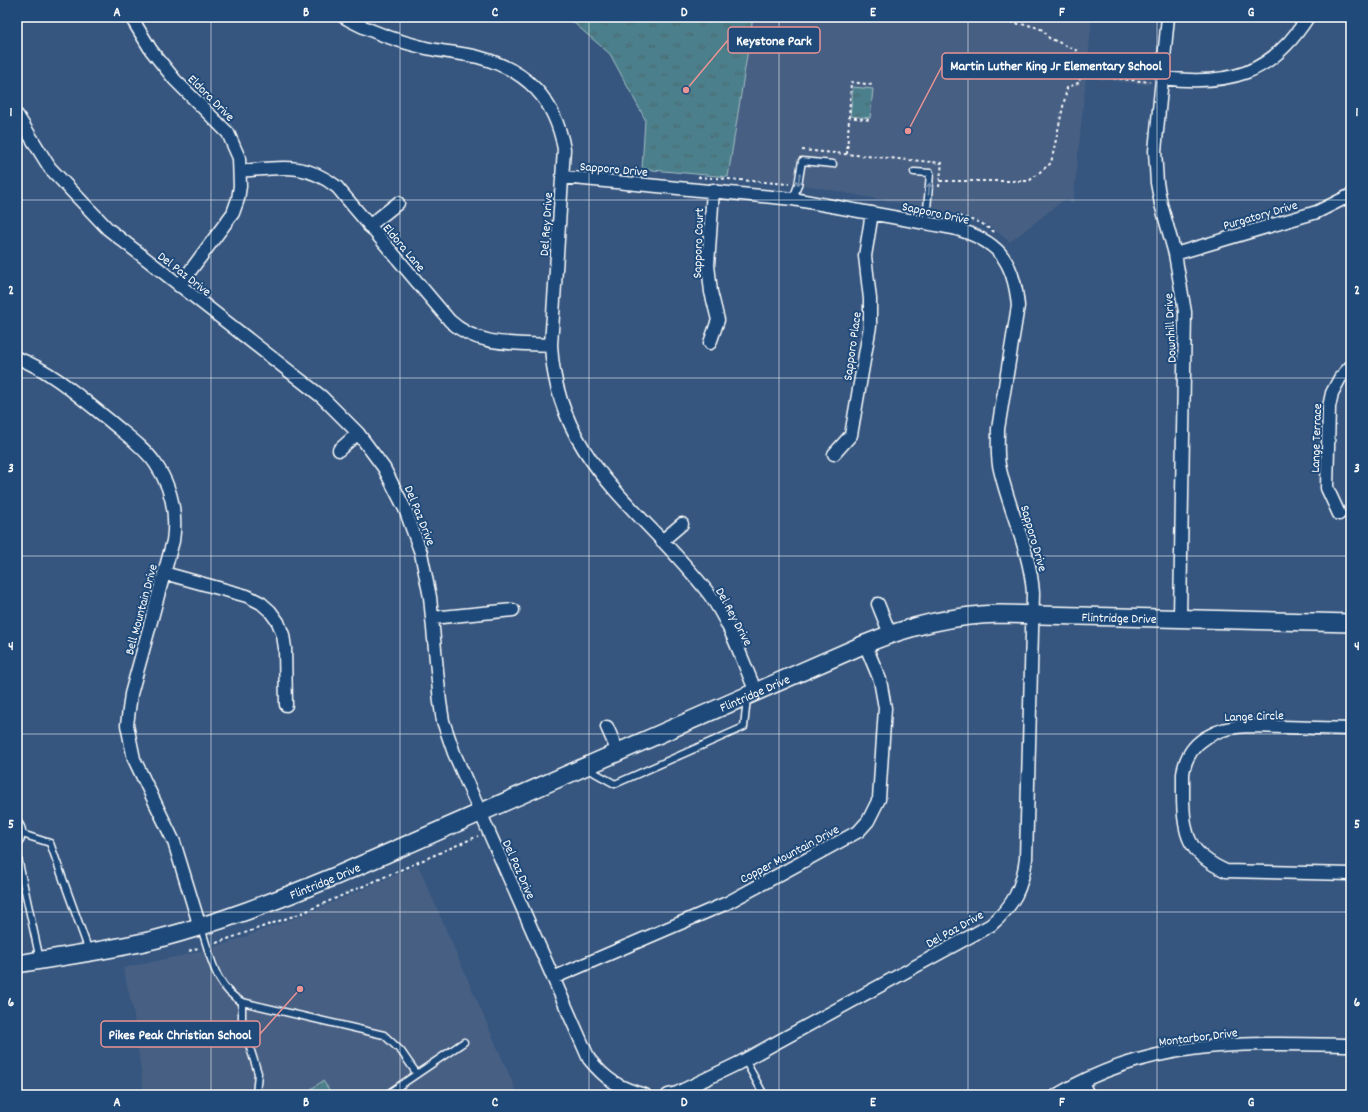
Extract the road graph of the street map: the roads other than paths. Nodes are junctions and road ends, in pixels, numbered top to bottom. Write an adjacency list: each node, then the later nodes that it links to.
1 (131, 17): 8 (street, Eldora Drive)
2 (344, 17): 10 (street, Del Rey Drive)
3 (1168, 17): 5 (street, Downhill Drive)
4 (1308, 17): 5 (street)
5 (1157, 80): 18 (street, Downhill Drive)
6 (17, 115): 19 (street, Del Paz Drive)
7 (833, 164): 13 (lane, one-way to 13)
8 (240, 171): 17 (street, Eldora Lane); 19 (street, Eldora Drive)
9 (914, 172): 16 (lane, one-way to 9)
10 (563, 177): 11 (street, Sapporo Drive); 21 (street, Del Rey Drive)
11 (713, 190): 13 (street, Sapporo Drive); 20 (street, Sapporo Court)
12 (1351, 195): 18 (street, Purgatory Drive)
13 (793, 198): 15 (street, Sapporo Drive)
14 (398, 203): 17 (street)
15 (872, 213): 16 (street, Sapporo Drive); 26 (street, Sapporo Place)
16 (926, 222): 33 (street, Sapporo Drive)
17 (369, 226): 21 (street, Eldora Lane)
18 (1175, 254): 34 (street, Downhill Drive)
19 (179, 286): 24 (street, Del Paz Drive)
20 (710, 343)
21 (551, 346): 29 (street, Del Rey Drive)
22 (17, 358): 30 (street, Bell Mountain Drive)
23 (1351, 366): 27 (street, Lange Terrace)
24 (358, 433): 25 (street); 35 (street, Del Paz Drive)
25 (339, 450)
26 (834, 454)
27 (1339, 514)
28 (682, 524): 29 (street)
29 (662, 541): 39 (street, Del Rey Drive)
30 (164, 573): 40 (street); 51 (street, Bell Mountain Drive)
31 (878, 604): 37 (street)
32 (513, 610): 35 (street)
33 (1032, 614): 34 (street, Flintridge Drive); 37 (street, Flintridge Drive); 59 (street, Del Paz Drive)
34 (1180, 617): 36 (street, Flintridge Drive)
35 (432, 618): 45 (street, Del Paz Drive)
36 (1351, 623)
37 (890, 634): 38 (street, Flintridge Drive)
38 (865, 644): 39 (street, Flintridge Drive); 55 (street, Copper Mountain Drive)
39 (751, 694): 43 (street, Flintridge Drive); 44 (lane)
40 (286, 705)
41 (607, 727): 43 (street)
42 (1351, 729): 50 (street, Lange Circle)
43 (618, 752): 44 (street, Flintridge Drive)
44 (584, 767): 45 (street, Flintridge Drive)
45 (480, 812): 51 (street, Flintridge Drive); 55 (street, Del Paz Drive)
46 (17, 821): 47 (lane)
47 (22, 834): 48 (lane); 52 (lane)
48 (17, 844)
49 (17, 854): 53 (lane)
50 (1351, 874)
51 (200, 926): 52 (street, Flintridge Drive); 56 (lane)
52 (89, 951): 53 (street, Flintridge Drive)
53 (40, 960): 54 (street, Flintridge Drive)
54 (17, 964)
55 (553, 978): 64 (street, Del Paz Drive)
56 (242, 1002): 60 (lane); 62 (lane)
57 (464, 1042): 60 (lane)
58 (1351, 1045): 61 (street, Montarbor Drive)
59 (745, 1060): 65 (street, Del Paz Drive); 66 (lane)
60 (417, 1074): 63 (lane)
61 (1082, 1082): 67 (street, Montarbor Drive); 68 (street)
62 (256, 1095)
63 (386, 1095)
64 (645, 1095)
65 (668, 1095)
66 (764, 1095)
67 (1057, 1095)
68 (1088, 1095)

